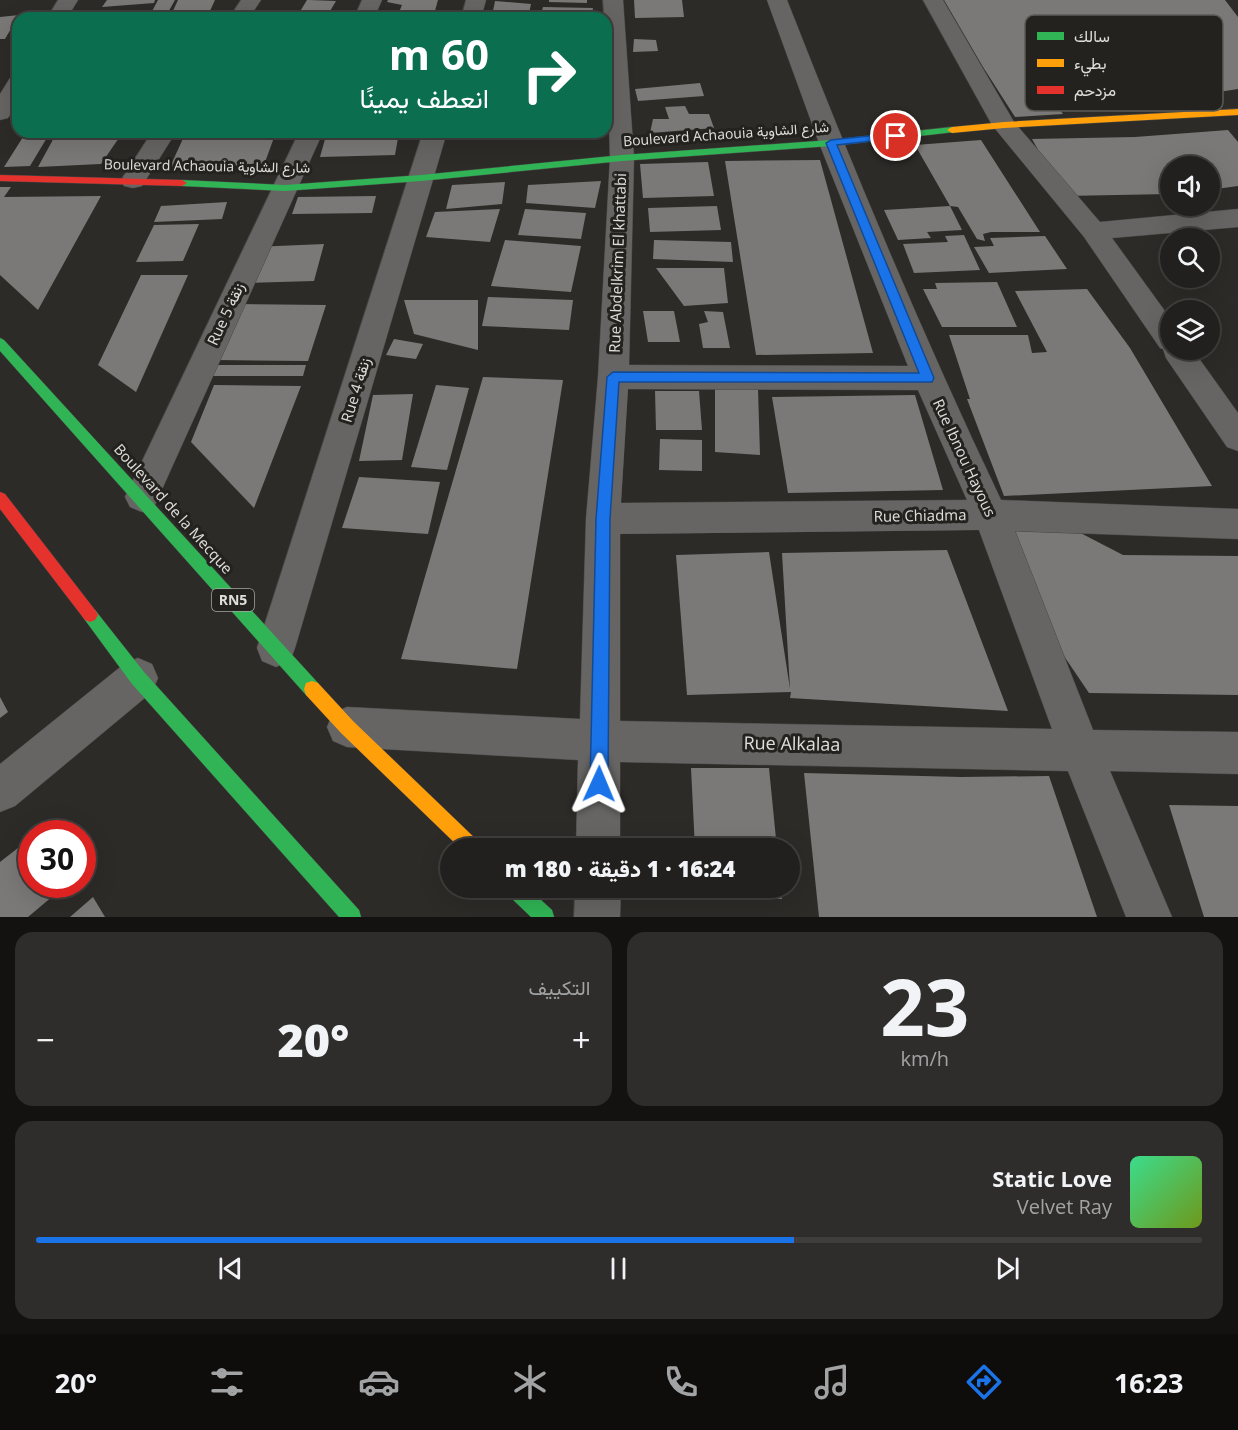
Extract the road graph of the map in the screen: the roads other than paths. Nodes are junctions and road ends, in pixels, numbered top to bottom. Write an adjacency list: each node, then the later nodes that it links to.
1 (613, 0): 12 (street, Rue Abdelkrim El khattabi)
2 (777, 0): 11 (street, Rue Ibnou Hayous)
3 (933, 0): 7 (street)
4 (12, 93): 6 (street)
5 (1238, 112): 7 (street, Boulevard Achaouia شارع الشاوية)
6 (0, 113)
7 (1004, 125): 11 (street, Boulevard Achaouia شارع الشاوية); 18 (street)
8 (160, 138): 15 (street)
9 (308, 138): 16 (street, Rue 5 زنقة)
10 (433, 138): 14 (street, Rue 4 زنقة)
11 (831, 143): 12 (street, Boulevard Achaouia شارع الشاوية); 23 (street, Rue Ibnou Hayous)
12 (622, 158): 14 (street, Boulevard Achaouia شارع الشاوية); 22 (street, Rue Abdelkrim El khattabi)
13 (0, 178): 15 (street, Boulevard Achaouia شارع الشاوية)
14 (421, 178): 16 (street, Boulevard Achaouia شارع الشاوية); 30 (street, Rue 4 زنقة)
15 (133, 180): 16 (street, Boulevard Achaouia شارع الشاوية)
16 (285, 188): 25 (street, Rue 5 زنقة)
17 (1238, 218): 18 (street)
18 (1093, 231): 19 (street)
19 (1160, 326)
20 (0, 343): 25 (street, Boulevard de la Mecque / RN5)
21 (1185, 360): 24 (street)
22 (613, 377): 23 (street); 28 (street, Rue Abdelkrim El khattabi)
23 (928, 378): 27 (street, Rue Ibnou Hayous)
24 (1234, 425)
25 (142, 497): 30 (street, Boulevard de la Mecque / RN5)
26 (0, 498): 31 (street)
27 (991, 515): 28 (street, Rue Chiadma); 29 (street, Rue Chiadma); 34 (street, Rue Ibnou Hayous)
28 (603, 519): 33 (street, Rue Abdelkrim El khattabi)
29 (1238, 524)
30 (276, 648): 32 (street, Boulevard de la Mecque / RN5)
31 (138, 678): 36 (street); 41 (street)
32 (347, 727): 33 (street, Rue Alkalaa); 37 (street, Boulevard de la Mecque / RN5)
33 (600, 741): 34 (street, Rue Alkalaa); 38 (street, Rue Abdelkrim El khattabi)
34 (1080, 749): 35 (street, Rue Alkalaa); 44 (street, Rue Ibnou Hayous)
35 (1238, 753)
36 (0, 791)
37 (463, 838)
38 (598, 838)
39 (525, 898): 42 (street)
40 (598, 898): 43 (street)
41 (352, 917)
42 (545, 917)
43 (597, 917)
44 (1149, 917)

